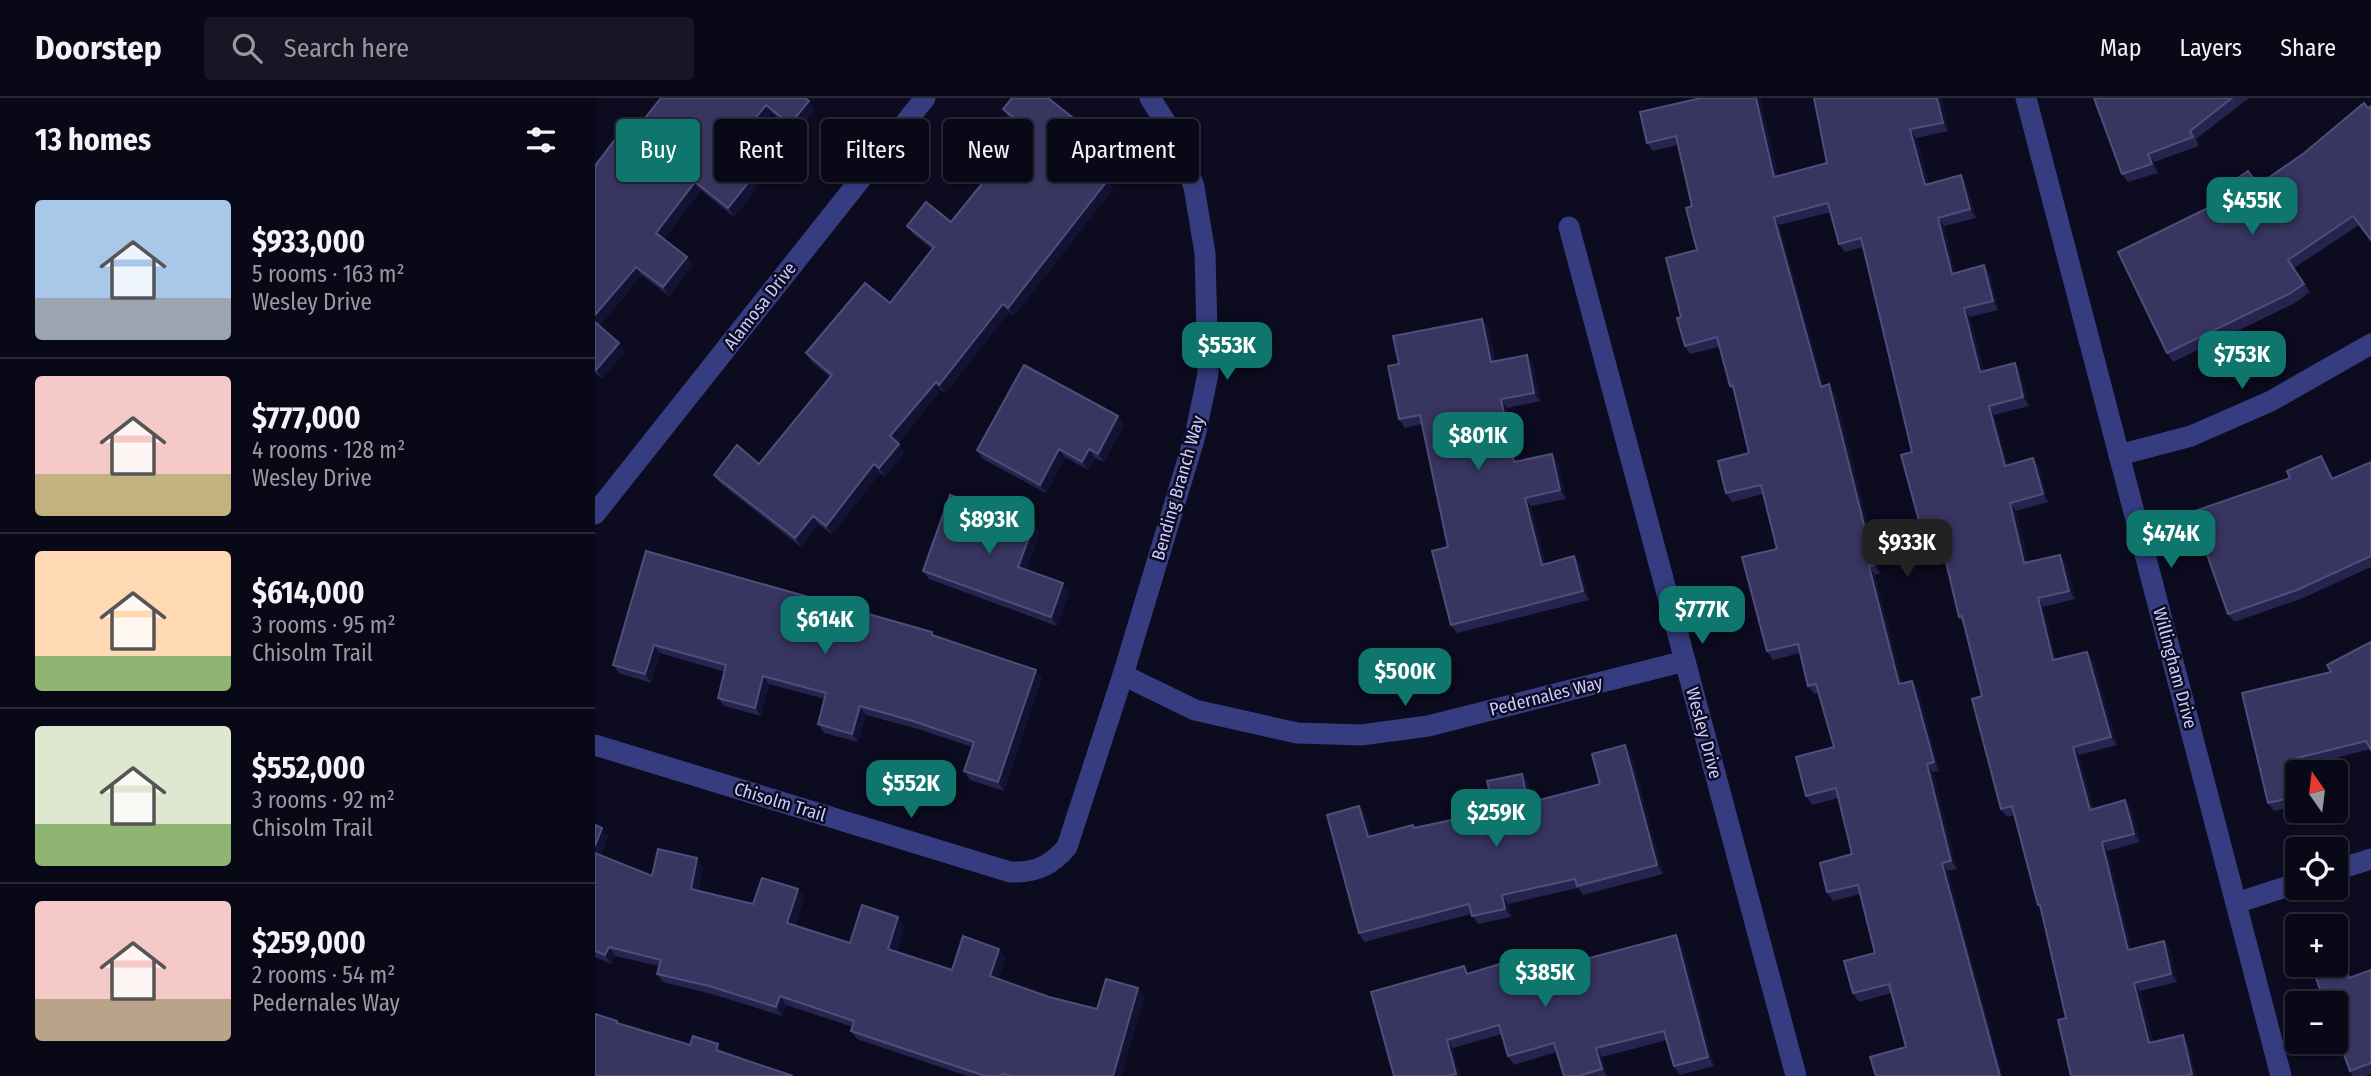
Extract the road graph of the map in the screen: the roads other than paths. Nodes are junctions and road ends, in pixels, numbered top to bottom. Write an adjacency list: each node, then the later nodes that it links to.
1 (925, 98): 7 (street, Alamosa Drive)
2 (1150, 98): 9 (street, Bending Branch Way)
3 (2026, 98): 6 (street, Willingham Drive)
4 (1569, 227): 8 (street, Wesley Drive)
5 (2371, 344): 6 (street)
6 (2119, 455): 14 (street, Willingham Drive)
7 (595, 514)
8 (1685, 661): 9 (street, Pedernales Way); 15 (street, Wesley Drive)
9 (1123, 675): 10 (street, Chisolm Trail)
10 (595, 745)
11 (2371, 859): 12 (street)
12 (2348, 866)
13 (2285, 887): 14 (street)
14 (2236, 903): 16 (street, Willingham Drive)
15 (1796, 1076)
16 (2281, 1076)

